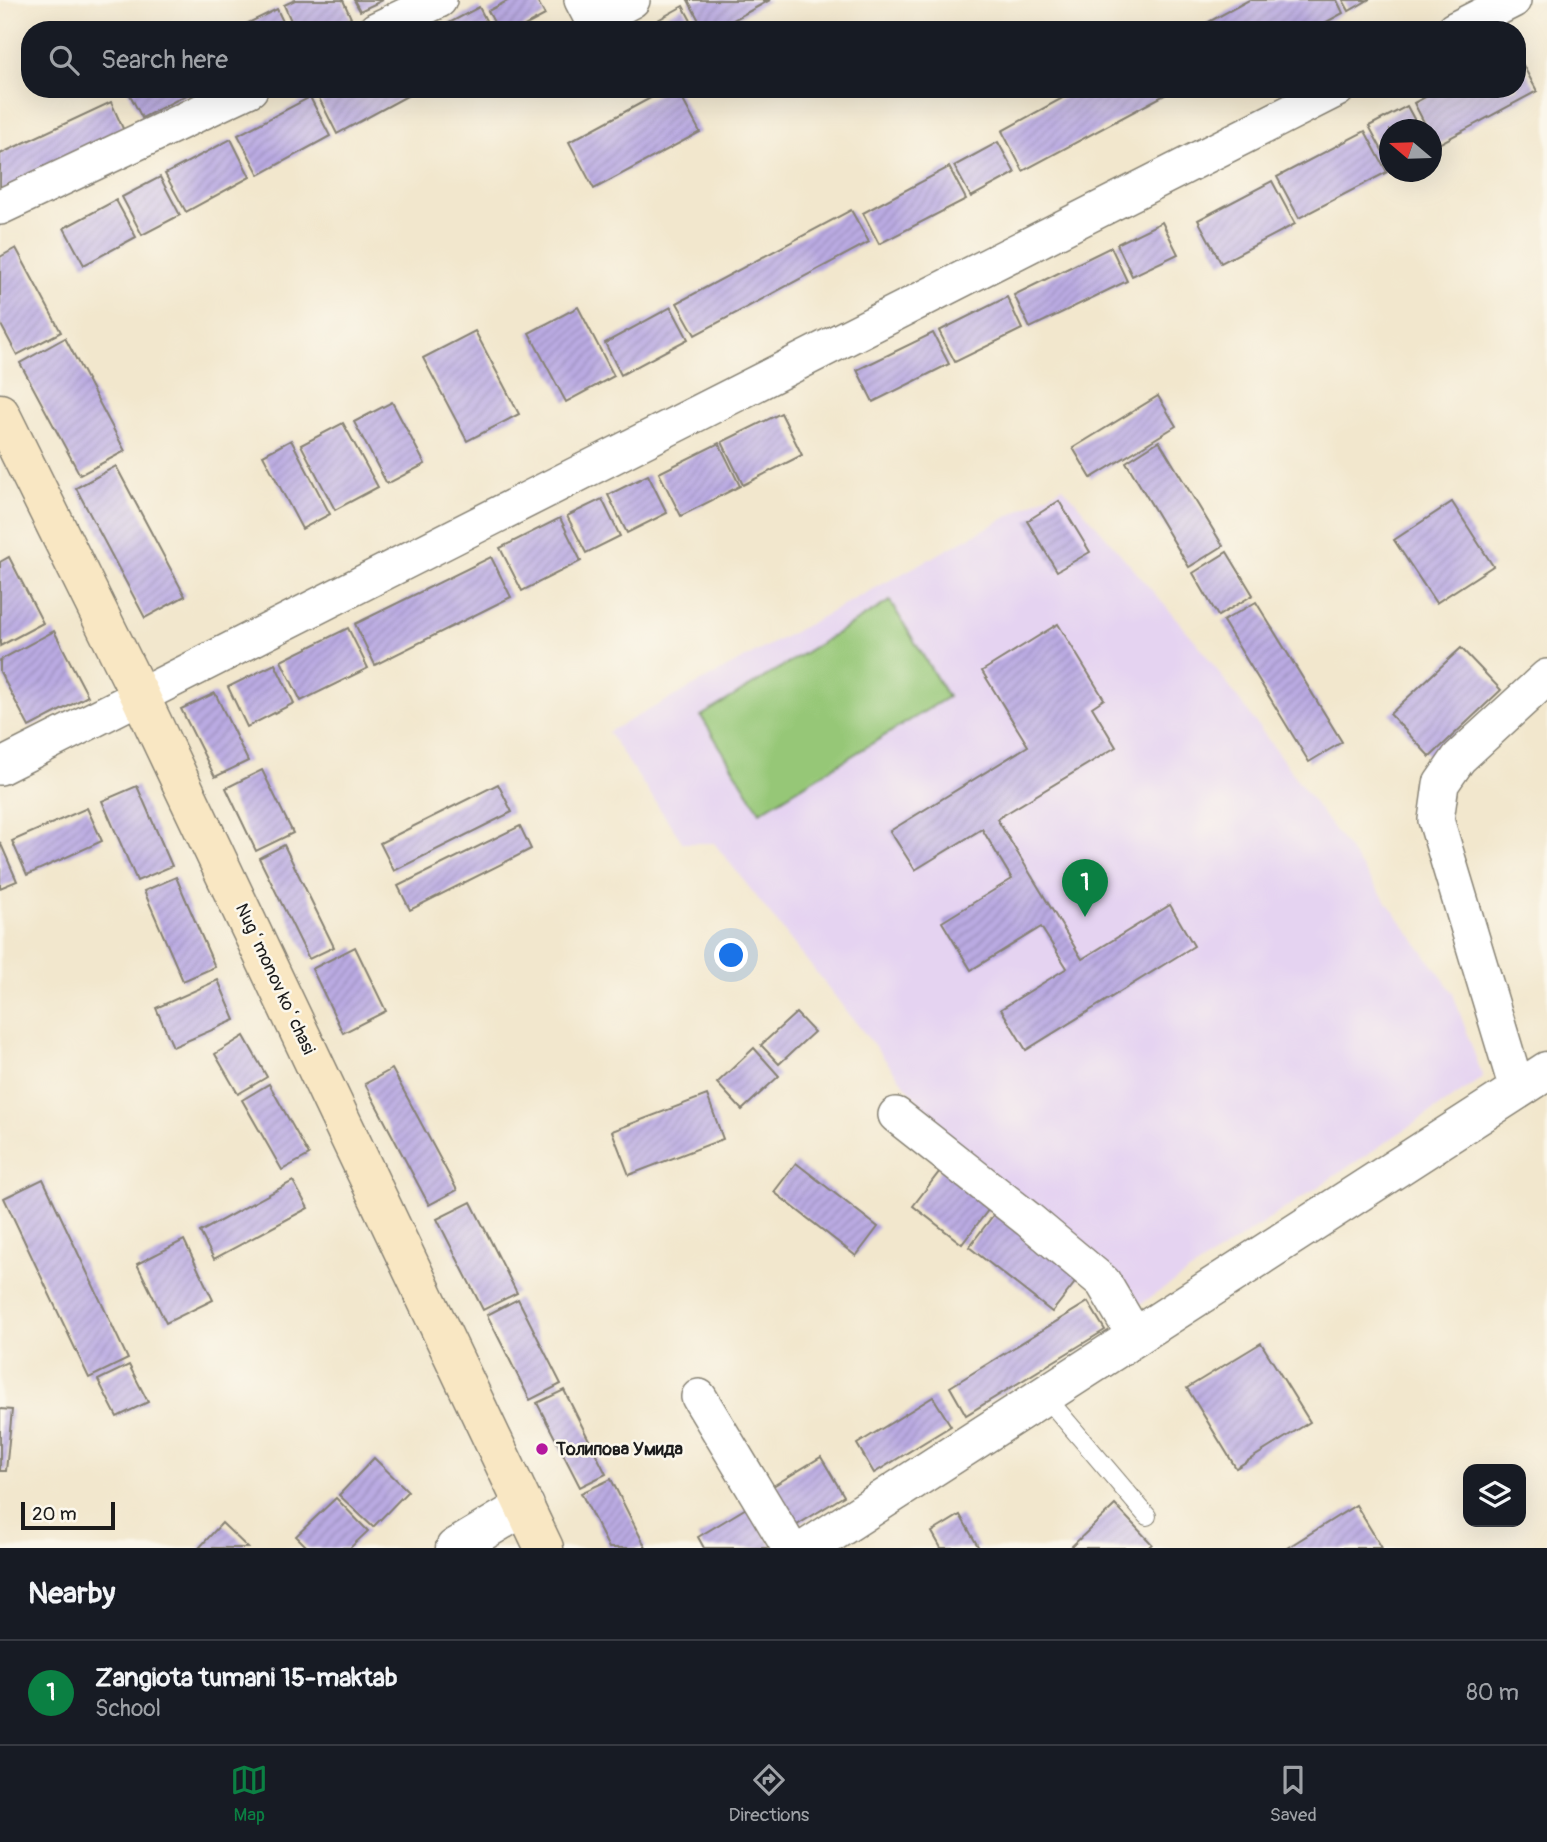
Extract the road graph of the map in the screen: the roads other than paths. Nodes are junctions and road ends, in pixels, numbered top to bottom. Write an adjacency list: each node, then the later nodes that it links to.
1 (439, 0): 5 (street)
2 (582, 0): 3 (street)
3 (632, 0)
4 (1513, 0): 6 (street)
5 (395, 21)
6 (1472, 21)
7 (231, 98): 9 (street)
8 (1319, 98): 12 (street)
9 (0, 207)
10 (0, 413): 12 (main road, Nugʻmonov koʻchasi)
11 (1547, 677): 14 (street)
12 (140, 696): 13 (street); 19 (main road, Nugʻmonov koʻchasi)
13 (0, 767)
14 (1532, 1080): 16 (street)
15 (896, 1115): 16 (street)
16 (1136, 1338): 17 (street)
17 (1045, 1396): 20 (lane); 24 (street)
18 (699, 1398): 23 (street)
19 (525, 1506): 21 (street); 22 (main road, Nugʻmonov koʻchasi)
20 (1147, 1516)
21 (455, 1548)
22 (544, 1548)
23 (790, 1548)
24 (808, 1548)

